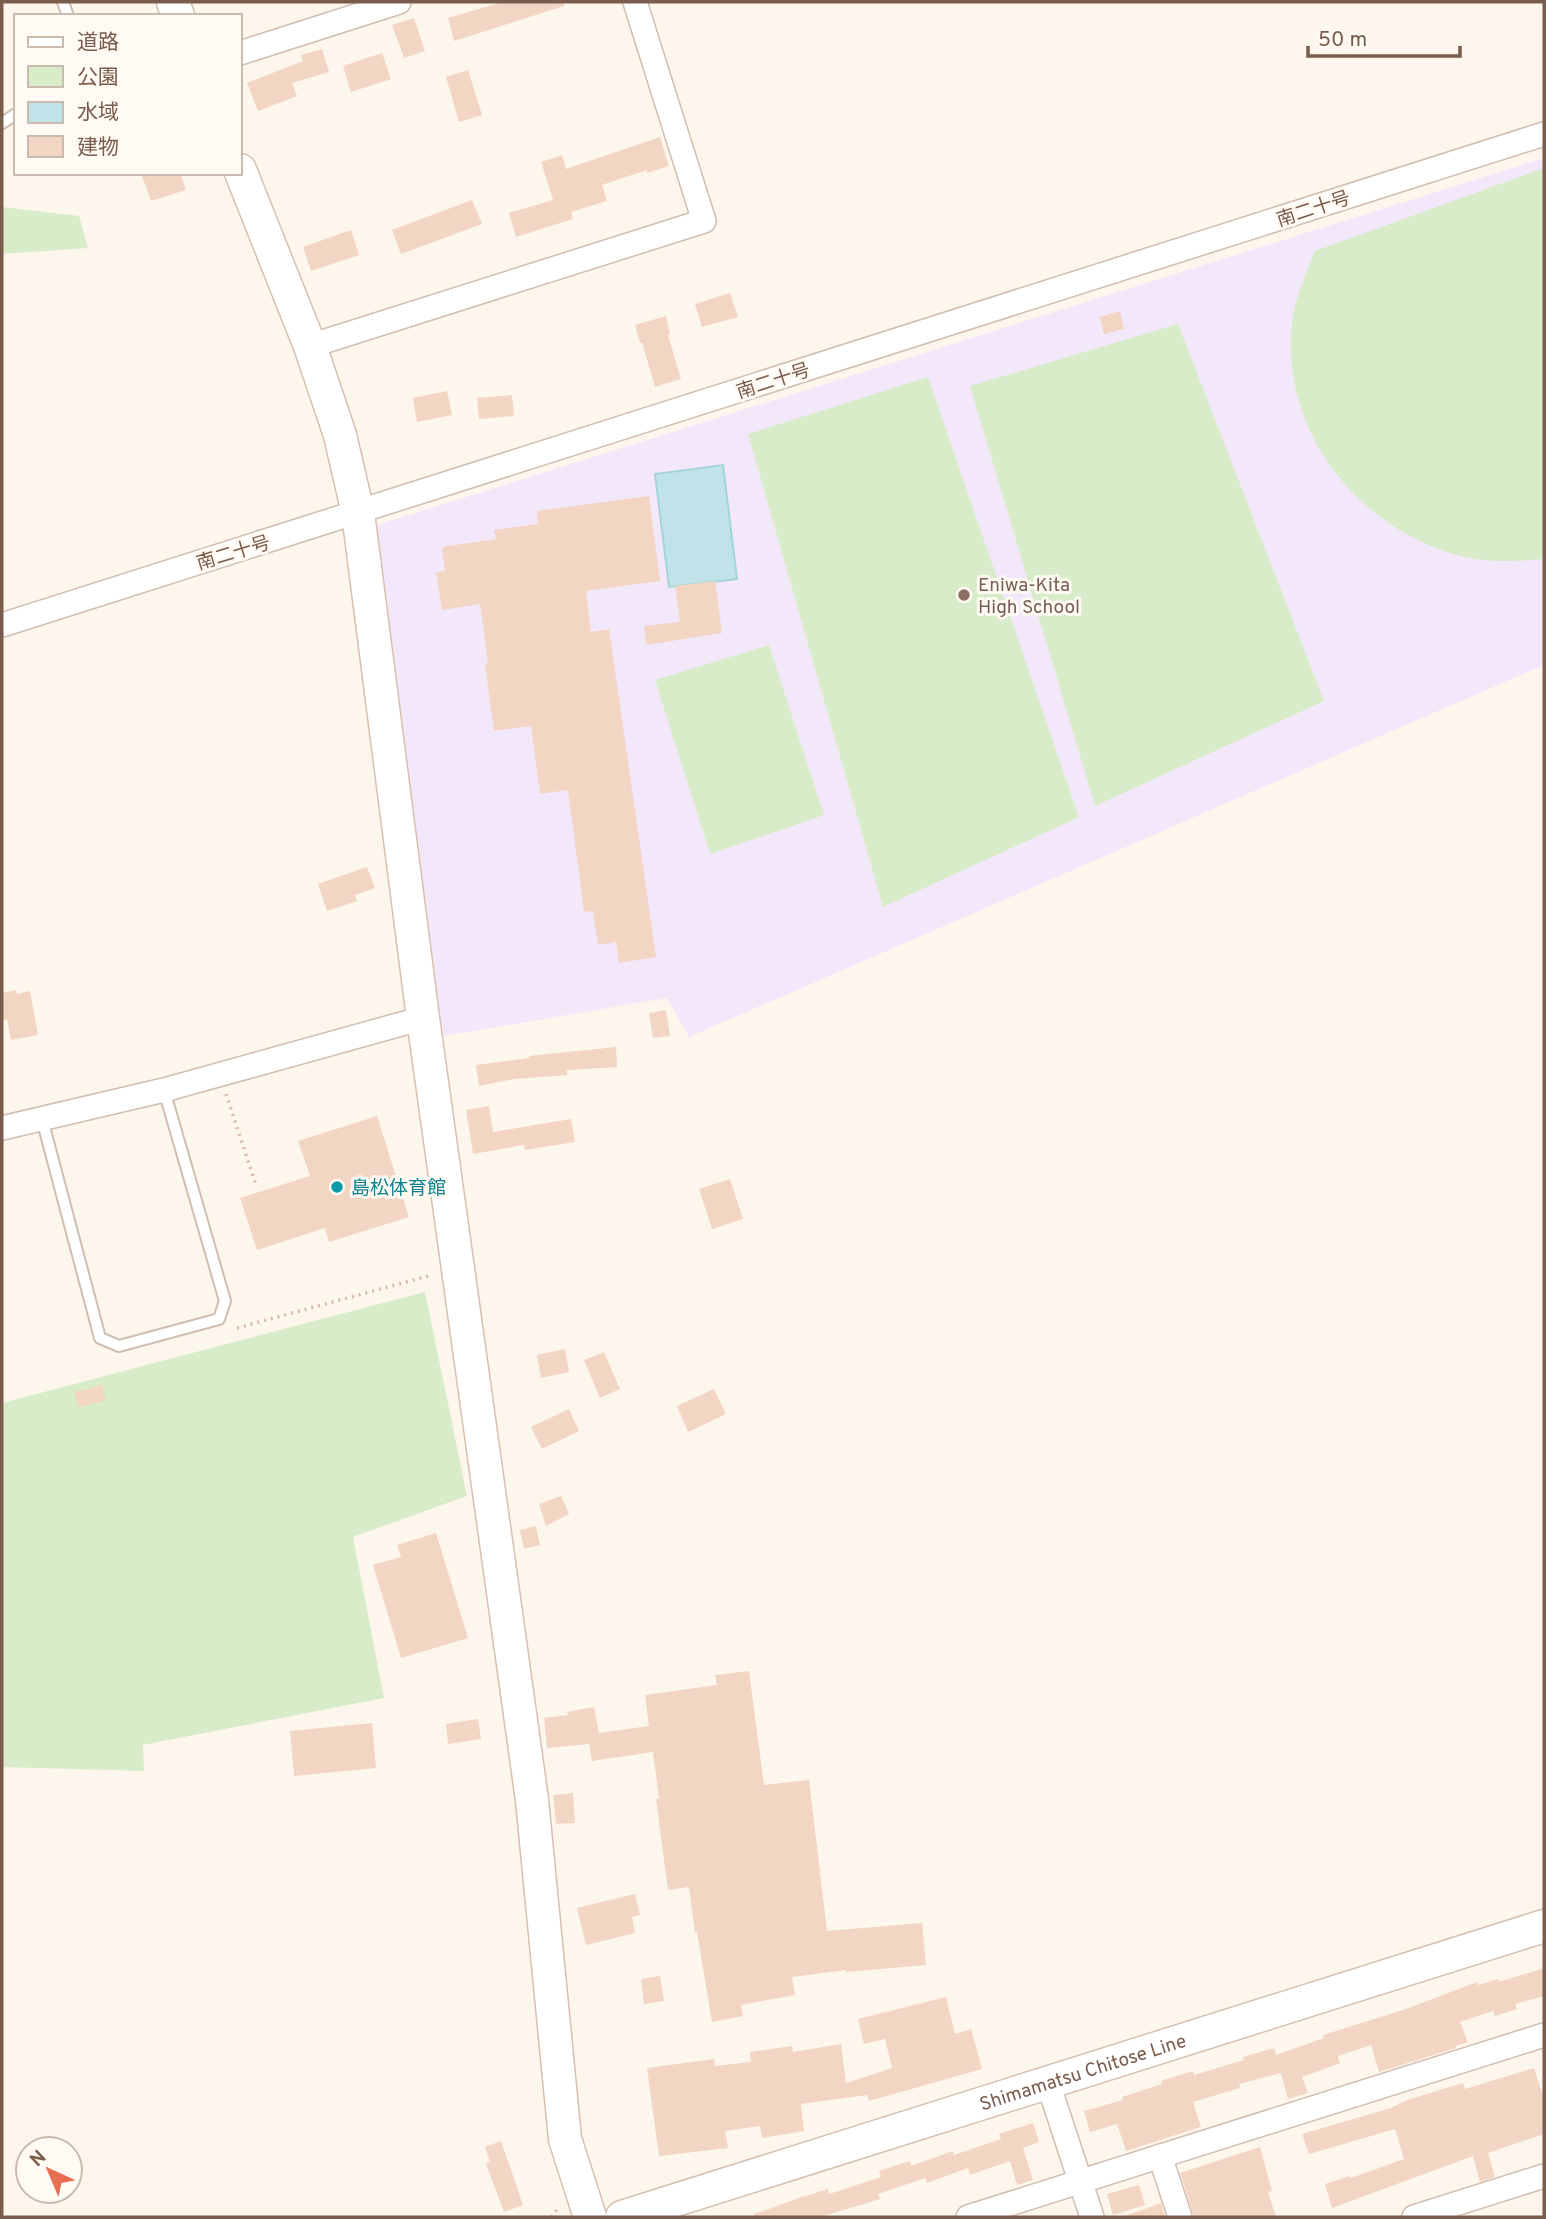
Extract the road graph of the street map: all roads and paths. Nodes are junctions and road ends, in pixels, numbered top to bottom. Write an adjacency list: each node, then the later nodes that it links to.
1 (399, 2): 3 (street)
2 (635, 2): 6 (street)
3 (242, 53)
4 (1544, 134): 7 (street, 南二十号)
5 (242, 175): 6 (street)
6 (310, 346): 7 (street)
7 (358, 513): 8 (street, 南二十号); 9 (street)
8 (2, 625)
9 (422, 1018): 10 (street); 15 (street)
10 (220, 1075): 11 (street); 14 (path)
11 (164, 1090): 12 (street); 12 (lane)
12 (42, 1119): 13 (street)
13 (2, 1128)
14 (257, 1185)
15 (458, 1268): 16 (path); 23 (street)
16 (237, 1328)
17 (1544, 1926): 19 (street, Shimamatsu Chitose Line)
18 (1544, 2035): 20 (street)
19 (1048, 2083): 22 (street); 24 (street, Shimamatsu Chitose Line)
20 (1160, 2156): 22 (street); 27 (street)
21 (1544, 2176): 28 (street)
22 (1081, 2181): 25 (street); 26 (street)
23 (590, 2217)
24 (622, 2217)
25 (968, 2217)
26 (1092, 2217)
27 (1180, 2217)
28 (1414, 2217)

